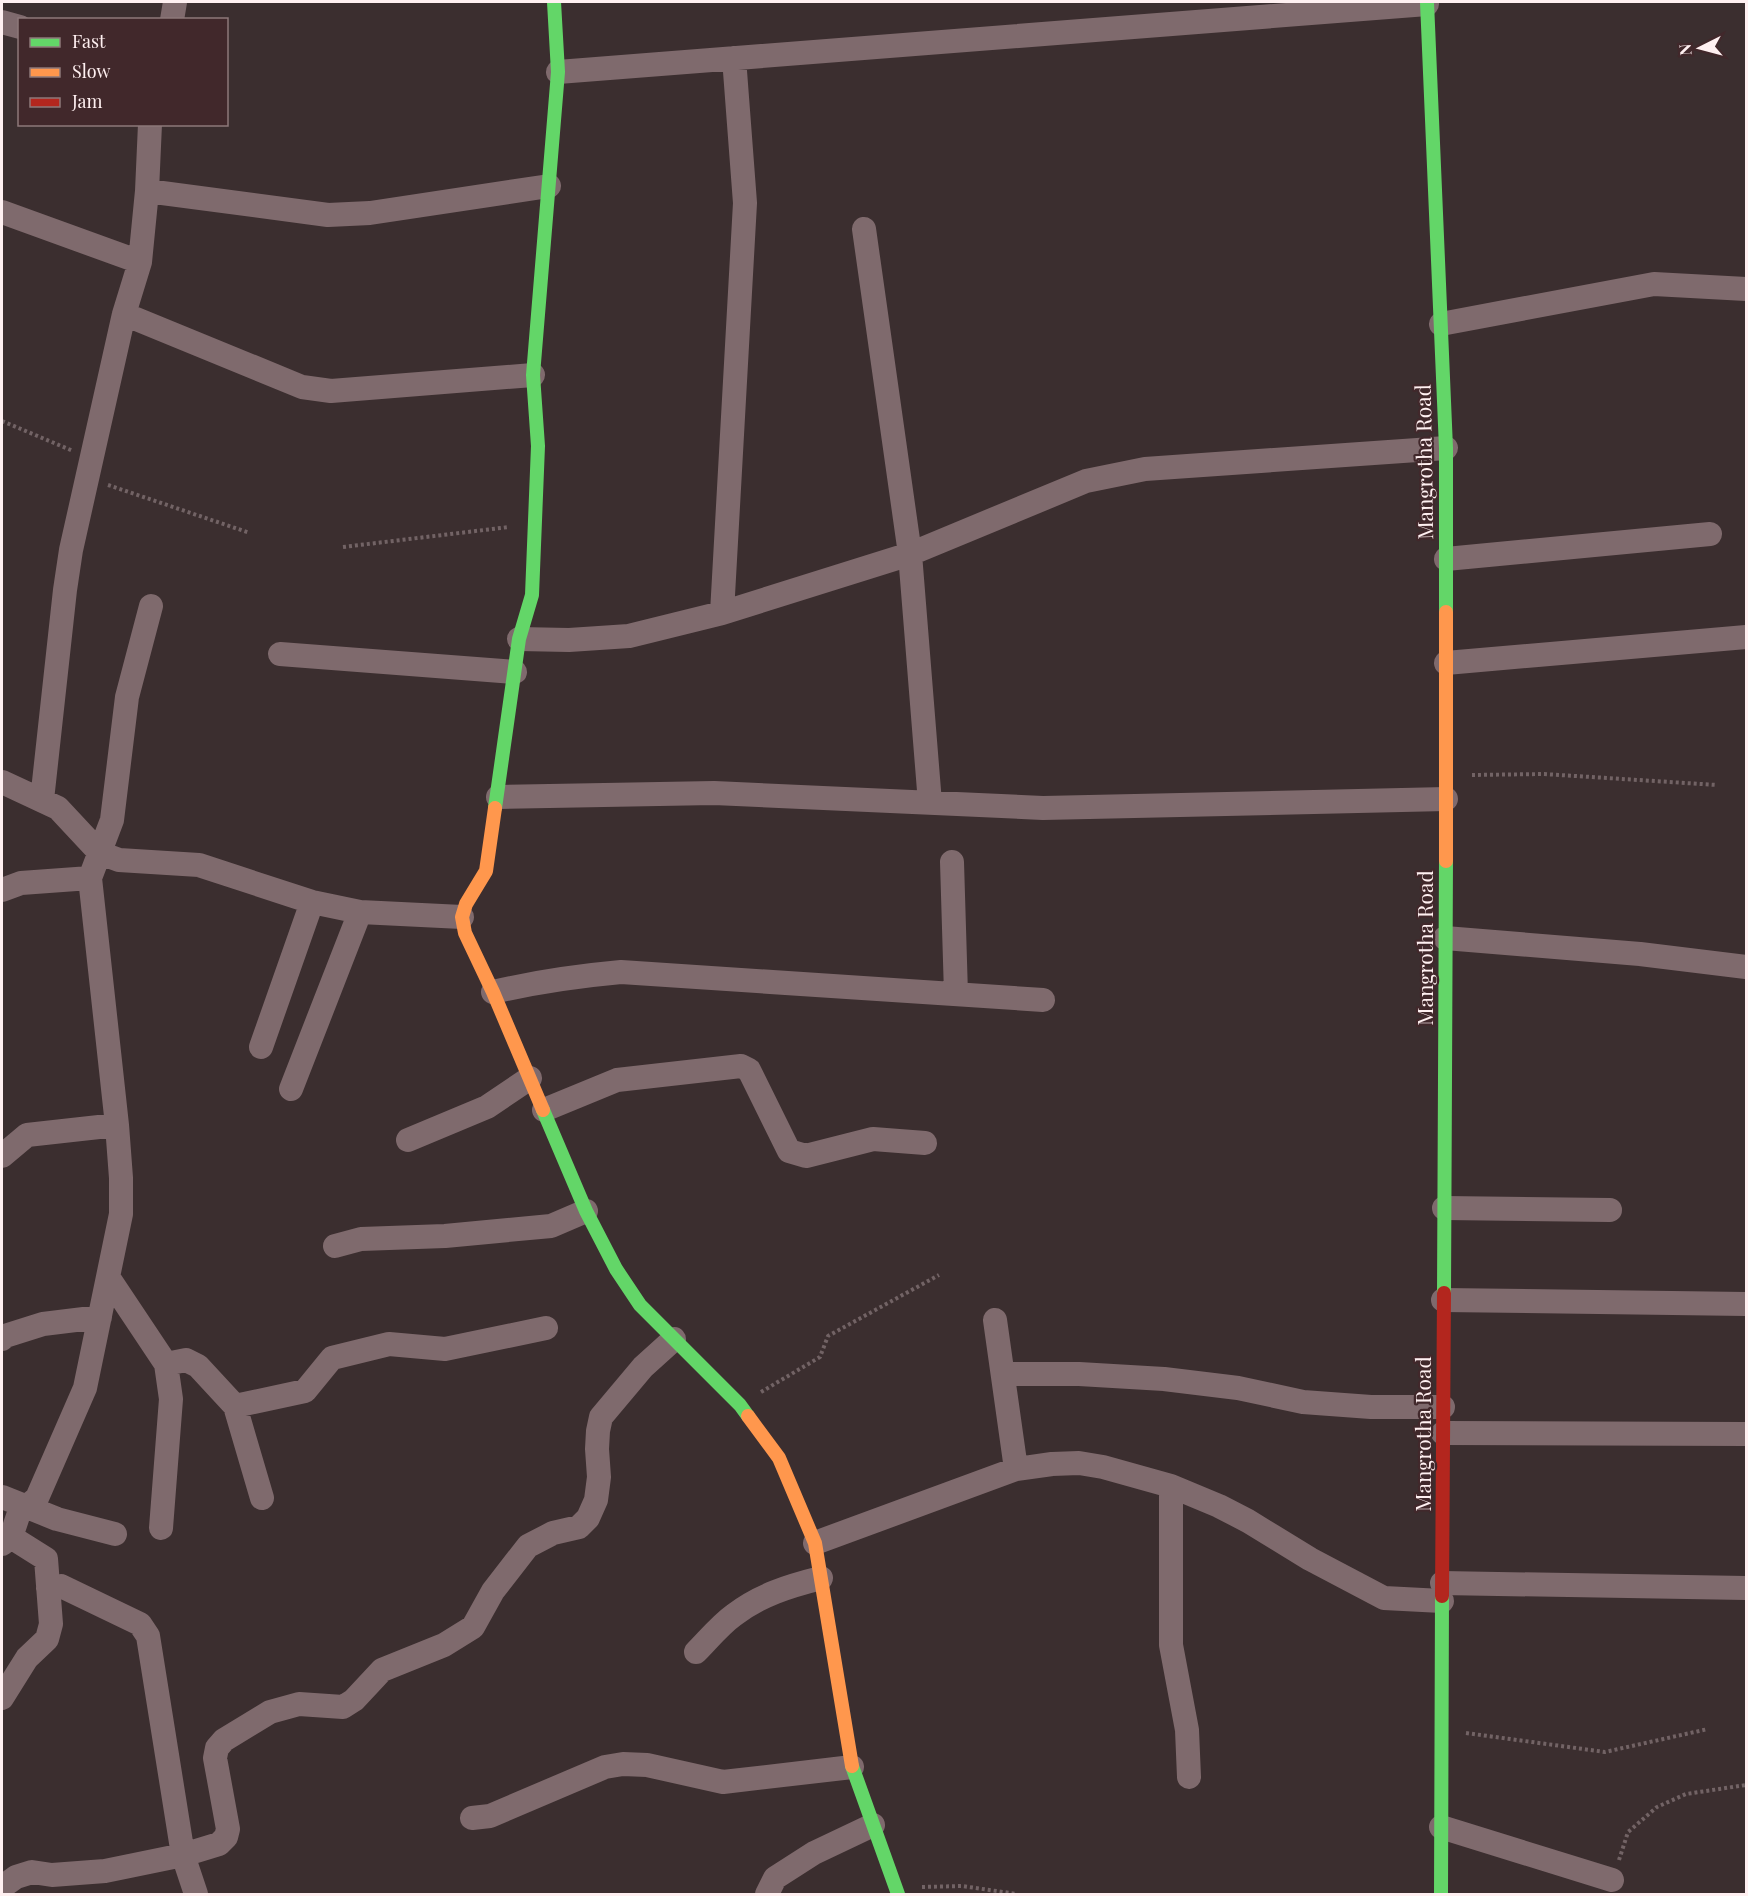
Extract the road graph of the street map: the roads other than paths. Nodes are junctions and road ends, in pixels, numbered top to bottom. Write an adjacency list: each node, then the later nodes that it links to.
1 (175, 2): 4 (street)
2 (554, 2): 8 (street)
3 (1427, 3): 7 (street); 17 (street, Mangrotha Road)
4 (172, 18)
5 (2, 22): 6 (street)
6 (18, 26)
7 (734, 58): 8 (street); 24 (street)
8 (558, 72): 10 (street)
9 (150, 126): 11 (street)
10 (549, 186): 11 (street); 18 (street)
11 (147, 191): 14 (street)
12 (2, 212): 14 (street)
13 (864, 229): 21 (street)
14 (140, 262): 16 (street)
15 (1746, 289): 17 (street)
16 (124, 314): 18 (street); 33 (street)
17 (1441, 324): 19 (street, Mangrotha Road)
18 (533, 375): 26 (street)
19 (1446, 448): 21 (street); 22 (street, Mangrotha Road)
20 (1710, 534): 22 (street)
21 (910, 554): 24 (street); 34 (street)
22 (1446, 559): 28 (street, Mangrotha Road)
23 (151, 606): 35 (street)
24 (722, 613): 26 (street)
25 (1746, 637): 28 (street)
26 (519, 639): 29 (street)
27 (280, 654): 29 (street)
28 (1446, 663): 32 (street, Mangrotha Road)
29 (514, 672): 31 (street)
30 (2, 782): 33 (street)
31 (498, 797): 34 (street); 41 (street)
32 (1446, 799): 34 (street); 42 (street, Mangrotha Road)
33 (42, 800): 35 (street)
34 (930, 803)
35 (100, 853): 37 (street); 39 (street)
36 (952, 862): 45 (street)
37 (90, 878): 38 (street); 51 (street)
38 (2, 890)
39 (312, 902): 40 (street); 47 (street)
40 (360, 912): 41 (street); 49 (street)
41 (462, 917): 44 (street)
42 (1445, 938): 43 (street); 55 (street, Mangrotha Road)
43 (1746, 967)
44 (493, 992): 45 (street); 48 (street)
45 (956, 994): 46 (street)
46 (1043, 1000)
47 (261, 1047)
48 (530, 1078): 50 (street); 52 (street)
49 (291, 1089)
50 (544, 1110): 53 (street); 57 (street)
51 (117, 1125): 54 (street); 59 (street)
52 (408, 1140)
53 (925, 1143)
54 (2, 1156)
55 (1444, 1208): 56 (street); 60 (street, Mangrotha Road)
56 (1610, 1210)
57 (586, 1211): 58 (street); 66 (street)
58 (335, 1246)
59 (108, 1276): 62 (street); 67 (street)
60 (1443, 1300): 61 (street); 70 (street, Mangrotha Road)
61 (1746, 1304)
62 (100, 1317): 65 (street); 77 (street)
63 (995, 1320): 68 (street)
64 (546, 1329): 69 (street)
65 (2, 1339)
66 (674, 1339): 81 (street); 93 (street)
67 (166, 1364): 69 (street); 78 (street)
68 (1003, 1374): 70 (street); 73 (street)
69 (235, 1406): 76 (street)
70 (1443, 1407): 71 (street, Mangrotha Road)
71 (1443, 1433): 72 (street); 85 (street, Mangrotha Road)
72 (1746, 1434)
73 (1016, 1469): 74 (street); 81 (street)
74 (1171, 1486): 85 (street); 89 (street)
75 (2, 1497): 77 (street)
76 (262, 1498)
77 (27, 1506): 79 (street); 80 (street)
78 (161, 1528)
79 (115, 1534)
80 (6, 1540): 83 (street)
81 (815, 1543): 82 (street)
82 (821, 1578): 86 (street); 88 (street)
83 (48, 1588): 87 (street); 93 (street)
84 (1746, 1588): 85 (street)
85 (1442, 1592): 92 (street, Mangrotha Road)
86 (696, 1652)
87 (2, 1698)
88 (852, 1767): 90 (street); 91 (street)
89 (1189, 1777)
90 (472, 1818)
91 (873, 1824): 96 (street); 98 (street)
92 (1441, 1827): 94 (street); 99 (street, Mangrotha Road)
93 (183, 1855): 95 (street); 97 (street)
94 (1612, 1880)
95 (2, 1887)
96 (897, 1891)
97 (196, 1894)
98 (767, 1894)
99 (1441, 1894)

